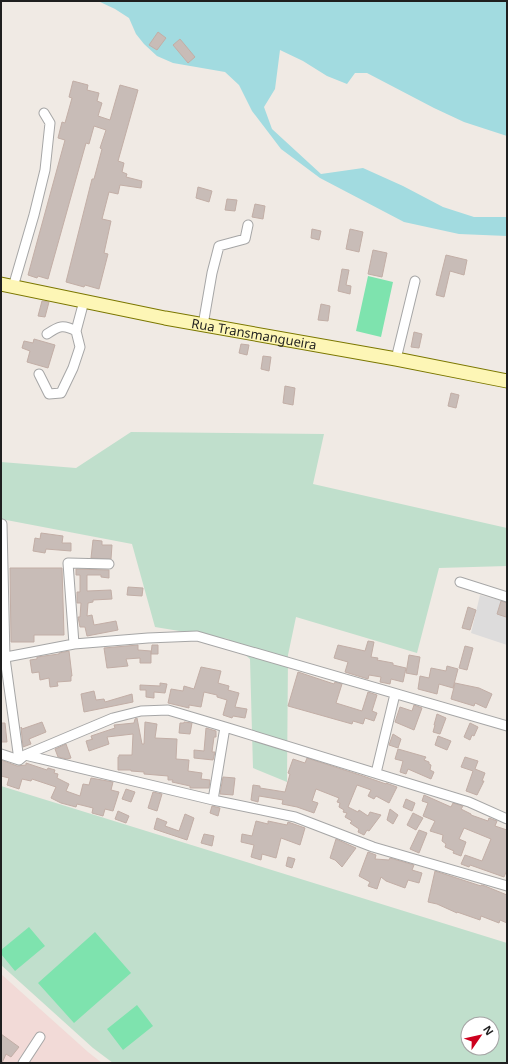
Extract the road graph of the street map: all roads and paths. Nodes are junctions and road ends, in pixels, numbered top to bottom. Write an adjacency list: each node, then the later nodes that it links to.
1 (44, 113): 4 (street)
2 (248, 225): 6 (street)
3 (415, 282): 9 (street)
4 (7, 286): 5 (street, Rua Transmangueira)
5 (84, 301): 6 (street, Rua Transmangueira); 7 (street)
6 (203, 324): 9 (street, Rua Transmangueira)
7 (76, 331): 8 (street); 10 (street)
8 (47, 334)
9 (396, 359): 11 (street, Rua Transmangueira)
10 (39, 374)
11 (507, 380)
12 (2, 524): 17 (street)
13 (109, 564): 16 (street)
14 (460, 582): 15 (street)
15 (507, 597)
16 (74, 644): 17 (street); 18 (street)
17 (3, 658): 22 (street)
18 (395, 694): 19 (street); 23 (street)
19 (507, 726)
20 (225, 727): 22 (street); 23 (street); 24 (street)
21 (1, 754): 22 (street)
22 (22, 758): 24 (street)
23 (376, 773): 25 (street)
24 (213, 800): 26 (street)
25 (507, 818)
26 (507, 886)
27 (40, 1037): 28 (street)
28 (23, 1063)

